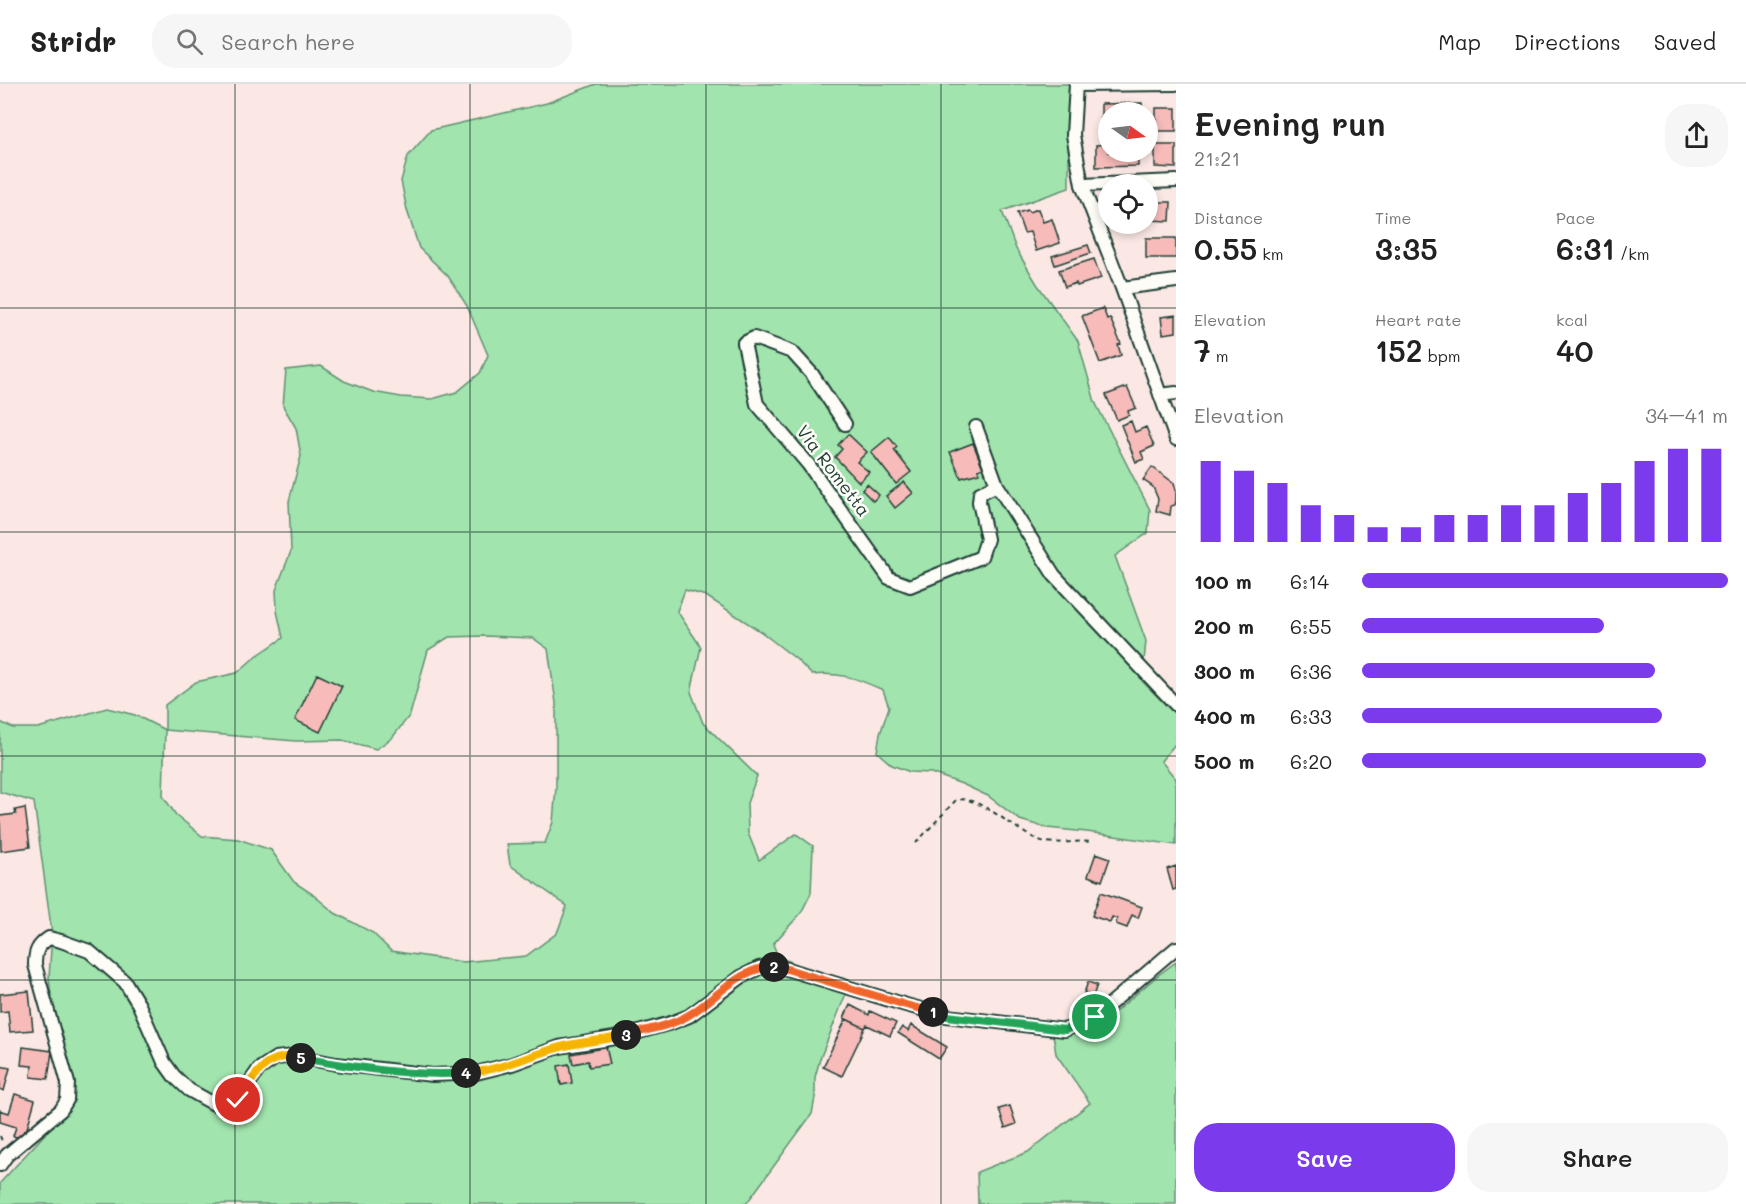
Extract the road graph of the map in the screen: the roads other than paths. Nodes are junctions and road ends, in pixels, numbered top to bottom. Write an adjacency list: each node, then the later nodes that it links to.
1 (1176, 84): 2 (street)
2 (1076, 85): 4 (street)
3 (1176, 181): 4 (street)
4 (1082, 185): 6 (street)
5 (1176, 281): 6 (street)
6 (1122, 288): 8 (street)
7 (1176, 393): 8 (street)
8 (1160, 395): 11 (street)
9 (845, 424): 12 (street, Via Rometta)
10 (976, 427): 12 (street)
11 (1176, 439)
12 (997, 485): 13 (street)
13 (1176, 705)
14 (1176, 948): 15 (street)
15 (0, 1165)

